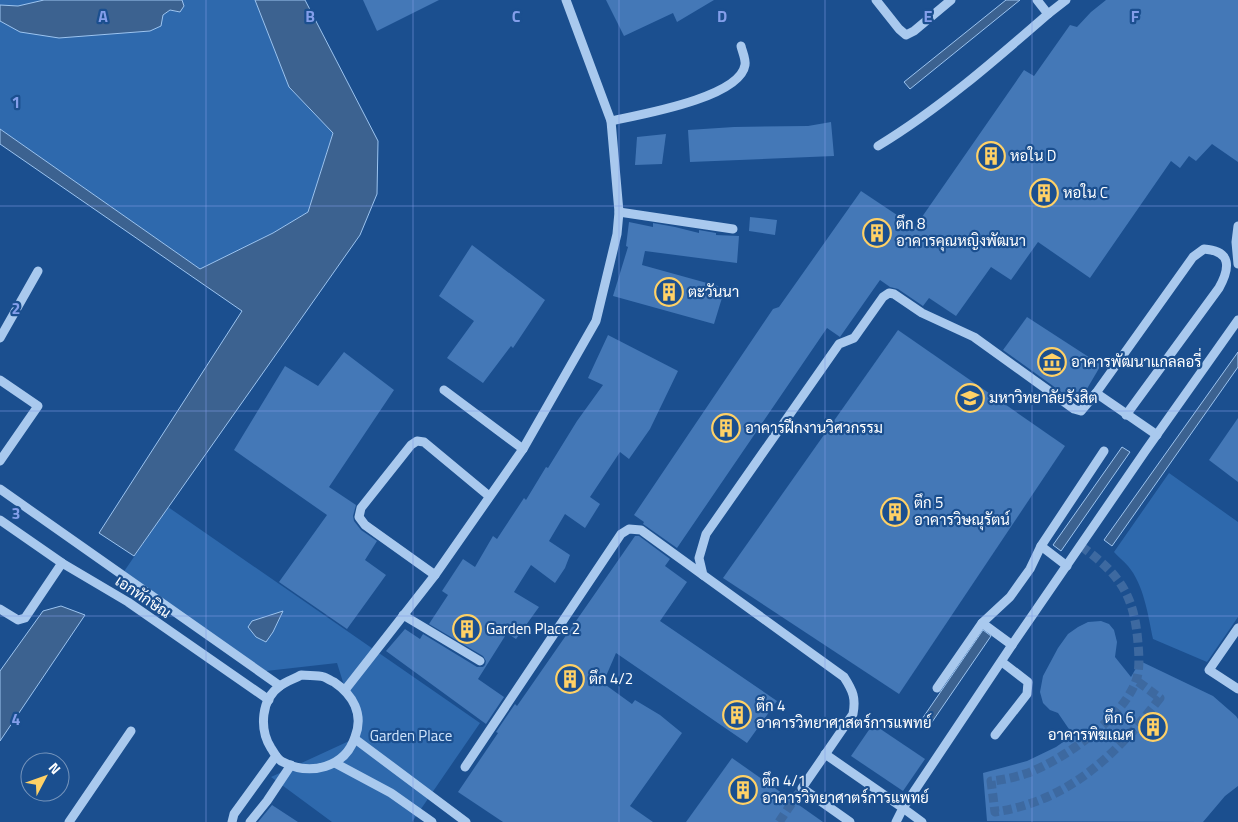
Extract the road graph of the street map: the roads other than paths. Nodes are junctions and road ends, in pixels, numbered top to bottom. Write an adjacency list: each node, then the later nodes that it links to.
1 (566, 0): 8 (street)
2 (876, 0): 3 (street)
3 (951, 0)
4 (1066, 0): 6 (street)
5 (1039, 2): 6 (street)
6 (1048, 14): 9 (street)
7 (741, 46): 8 (street)
8 (611, 121): 10 (street)
9 (878, 146)
10 (618, 212): 12 (street); 22 (street)
11 (1238, 226): 13 (street)
12 (733, 229)
13 (1238, 264)
14 (38, 271): 16 (street)
15 (1238, 320): 21 (street)
16 (0, 338)
17 (0, 380): 24 (street)
18 (444, 390): 22 (street)
19 (1096, 393): 20 (street); 20 (street); 32 (street)
20 (1126, 415): 21 (street)
21 (1156, 435): 30 (street)
22 (522, 449): 26 (street)
23 (1104, 451): 28 (street)
24 (0, 461)
25 (0, 490): 40 (street)
26 (490, 496): 31 (street); 31 (street)
27 (0, 520): 29 (street, เอกทักษิณ)
28 (1041, 546): 30 (street); 35 (street)
29 (62, 563): 33 (street); 44 (street, เอกทักษิณ)
30 (1067, 566): 37 (street)
31 (435, 575): 34 (street)
32 (704, 575): 48 (street); 52 (street)
33 (0, 609)
34 (403, 615): 38 (street); 43 (street)
35 (982, 623): 37 (street); 41 (street)
36 (1238, 628): 42 (street)
37 (1012, 645): 39 (street)
38 (480, 661)
39 (1002, 662): 46 (street); 53 (street)
40 (280, 686): 43 (street); 44 (street)
41 (937, 688)
42 (1238, 689)
43 (345, 690): 47 (street)
44 (269, 700): 49 (street)
45 (131, 731): 54 (street)
46 (995, 735)
47 (355, 739): 50 (street); 58 (street)
48 (825, 754): 53 (street); 59 (street)
49 (276, 756): 51 (street); 55 (street)
50 (335, 763): 51 (street); 57 (street)
51 (291, 765): 56 (street)
52 (465, 767)
53 (903, 808): 60 (street); 61 (street)
54 (69, 822)
55 (232, 822)
56 (250, 822)
57 (432, 822)
58 (466, 822)
59 (850, 822)
60 (896, 822)
61 (922, 822)

